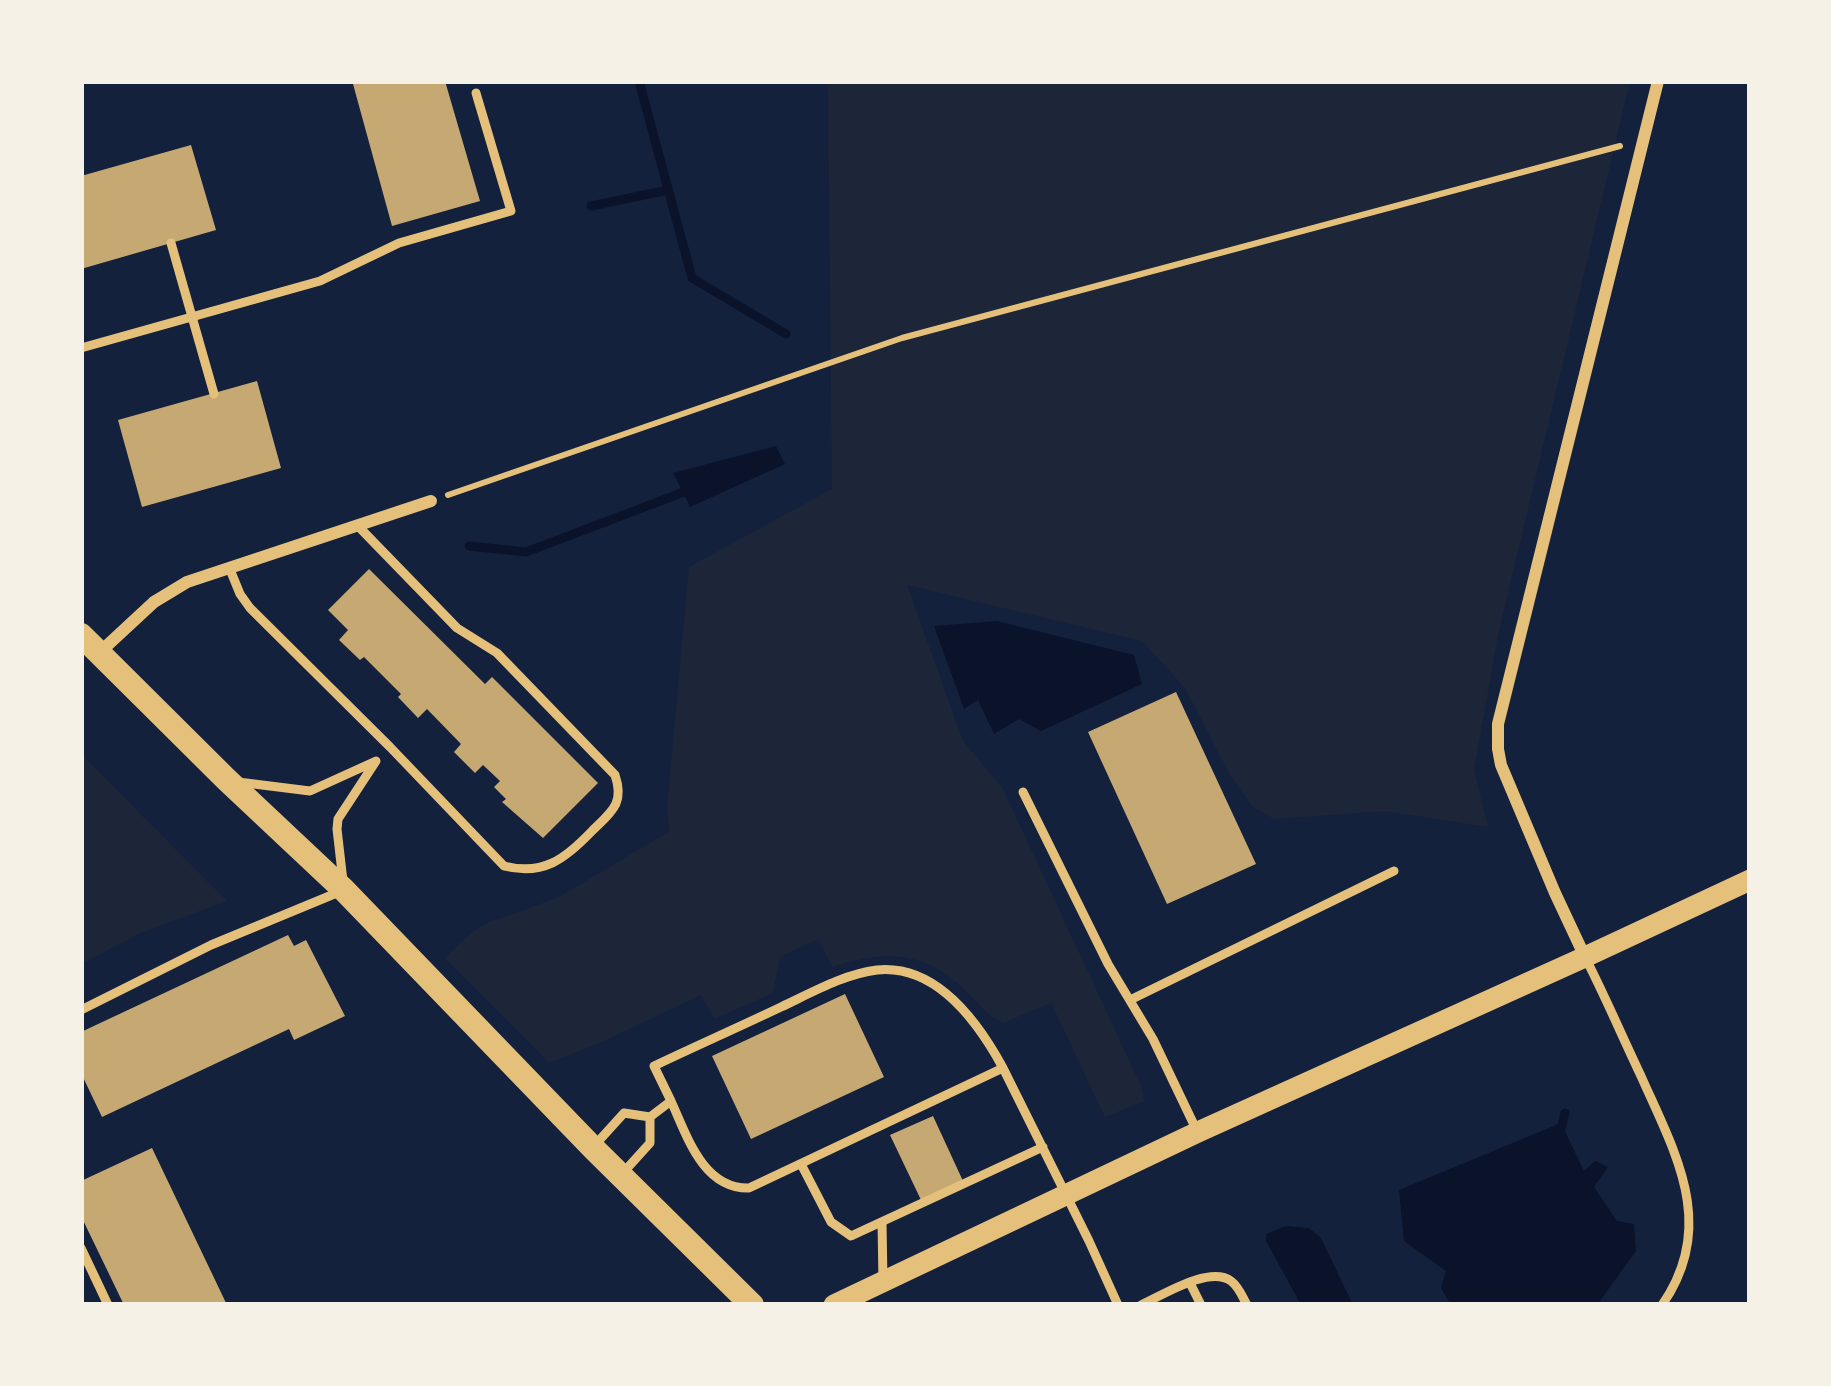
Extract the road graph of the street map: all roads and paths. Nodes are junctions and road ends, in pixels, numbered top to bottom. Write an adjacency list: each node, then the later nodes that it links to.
1 (1658, 81): 3 (street)
2 (476, 93): 5 (lane)
3 (1646, 139): 8 (path); 19 (street)
4 (171, 243): 5 (lane)
5 (192, 317): 6 (lane); 7 (lane)
6 (81, 348)
7 (214, 394)
8 (430, 501): 9 (street)
9 (357, 525): 10 (street); 12 (lane)
10 (229, 568): 11 (street); 12 (lane)
11 (90, 644): 14 (main road)
12 (390, 747): 13 (lane)
13 (376, 760): 14 (lane); 18 (lane)
14 (227, 780): 18 (main road)
15 (1024, 792): 20 (lane)
16 (1394, 871): 20 (lane)
17 (1750, 880): 19 (street)
18 (344, 890): 21 (lane); 27 (main road)
19 (1586, 957): 25 (street); 42 (lane)
20 (1130, 1000): 25 (lane)
21 (81, 1010)
22 (1003, 1067): 23 (lane); 26 (lane); 28 (lane)
23 (671, 1101): 24 (lane); 28 (lane)
24 (650, 1117): 27 (lane); 29 (lane)
25 (1198, 1132): 30 (street)
26 (1042, 1147): 30 (lane); 31 (lane)
27 (593, 1148): 29 (main road)
28 (801, 1164): 31 (lane)
29 (621, 1175): 36 (main road)
30 (1066, 1196): 33 (street); 38 (lane)
31 (882, 1222): 33 (lane)
32 (81, 1248): 35 (lane)
33 (883, 1282): 37 (street)
34 (1190, 1282): 39 (lane); 40 (lane); 41 (lane)
35 (108, 1305)
36 (752, 1305)
37 (835, 1305)
38 (1118, 1305)
39 (1141, 1305)
40 (1201, 1305)
41 (1246, 1305)
42 (1662, 1305)

